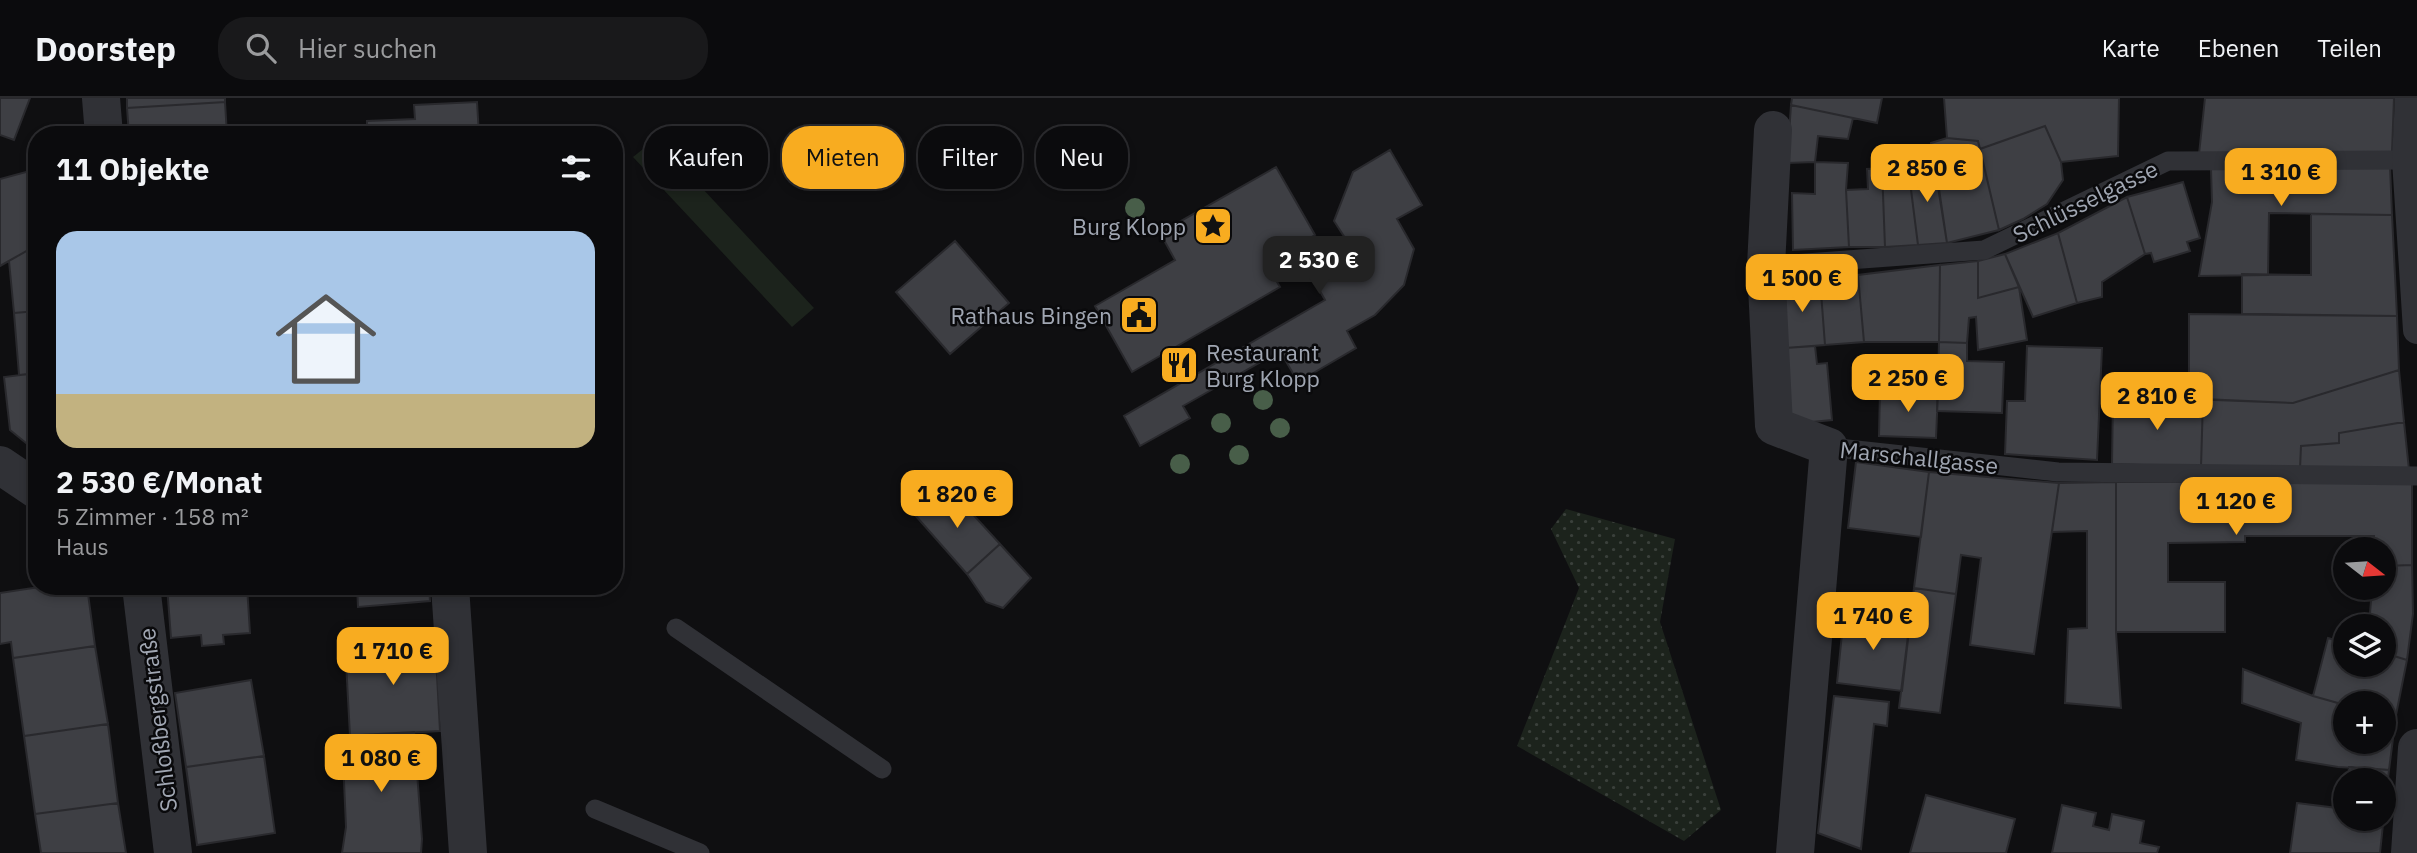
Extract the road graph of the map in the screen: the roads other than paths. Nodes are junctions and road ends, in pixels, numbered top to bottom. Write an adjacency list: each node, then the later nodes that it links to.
1 (101, 98): 3 (street)
2 (2409, 98): 5 (street)
3 (103, 126)
4 (1773, 130): 6 (street)
5 (2406, 160): 6 (lane, Schlüsselgasse); 7 (street)
6 (1766, 266): 8 (street)
7 (2417, 330)
8 (1829, 447): 10 (lane, Marschallgasse); 21 (street, Marschallgasse)
9 (0, 465): 11 (street)
10 (2417, 476)
11 (28, 484)
12 (142, 595): 18 (street, Schloßbergstraße)
13 (451, 595): 19 (street)
14 (676, 628): 16 (lane)
15 (2417, 748): 22 (street)
16 (882, 769)
17 (595, 808): 20 (lane)
18 (173, 853)
19 (468, 853)
20 (700, 853)
21 (1795, 853)
22 (2410, 853)

